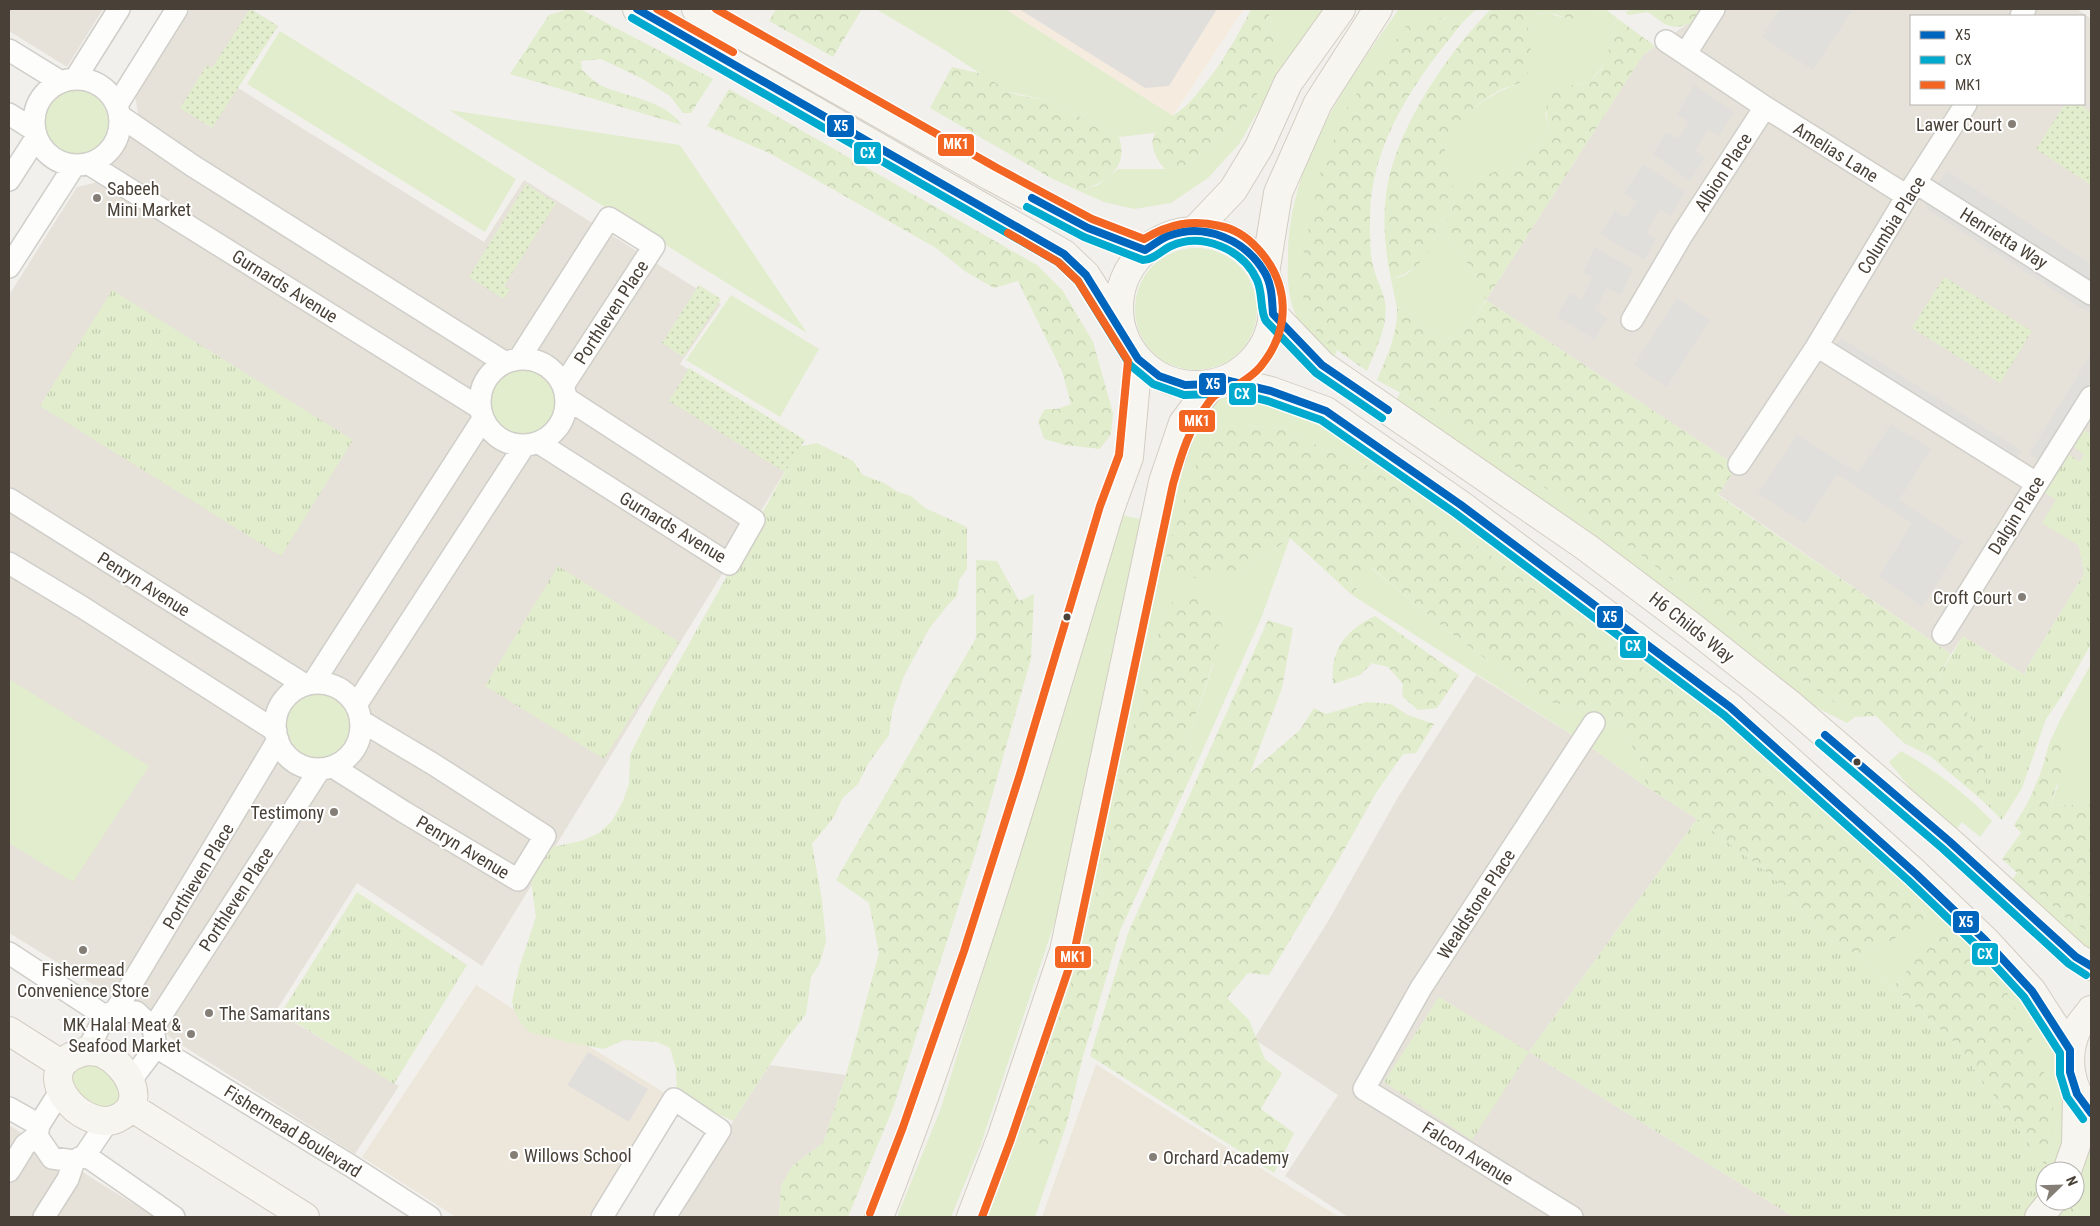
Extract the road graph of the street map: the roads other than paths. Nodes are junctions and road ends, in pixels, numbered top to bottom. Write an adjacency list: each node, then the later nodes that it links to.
1 (119, 9): 11 (street)
2 (177, 9): 14 (street)
3 (637, 9): 27 (street)
4 (696, 9): 21 (street)
5 (1342, 9): 20 (street)
6 (1378, 9): 23 (street)
7 (1714, 9): 10 (street)
8 (1666, 41): 10 (street)
9 (9, 50): 11 (street)
10 (1686, 53): 13 (street)
11 (68, 80): 14 (street); 16 (street)
12 (1965, 105): 19 (street, Columbia Place)
13 (1765, 108): 19 (street, Amelias Lane); 26 (street, Albion Place)
14 (118, 111): 17 (street); 30 (street)
15 (9, 114): 16 (street)
16 (35, 134): 17 (street); 18 (street)
17 (81, 165): 22 (street); 34 (street, Gurnards Avenue)
18 (9, 180)
19 (1912, 189): 24 (street, Henrietta Way); 28 (street, Columbia Place)
20 (1194, 231): 21 (street); 23 (street)
21 (1146, 250): 27 (street)
22 (9, 267)
23 (1265, 273): 25 (street)
24 (2091, 294)
25 (1273, 314): 31 (street); 47 (street, H6 Childs Way)
26 (1632, 320)
27 (1124, 335): 29 (street)
28 (1817, 346): 36 (street, Columbia Place); 37 (street)
29 (1138, 359): 31 (street); 72 (street)
30 (512, 361): 32 (street); 32 (street, Porthleven Place); 34 (street)
31 (1218, 382): 52 (street); 73 (street)
32 (564, 392): 35 (street); 35 (street, Gurnards Avenue)
33 (2091, 397): 37 (street, Dalgin Place)
34 (481, 413): 35 (street); 41 (street)
35 (531, 444): 42 (street)
36 (1739, 464)
37 (2036, 483): 40 (street, Dalgin Place)
38 (9, 499): 41 (street, Penryn Avenue)
39 (9, 563): 44 (street)
40 (1943, 634)
41 (309, 684): 42 (street); 44 (street)
42 (359, 713): 45 (street); 45 (street, Penryn Avenue)
43 (1594, 723): 56 (street, Wealdstone Place)
44 (277, 736): 45 (street); 49 (street, Porthieven Place)
45 (327, 768): 51 (street, Porthleven Place)
46 (9, 953): 49 (street)
47 (2091, 966)
48 (2091, 1010): 52 (street)
49 (110, 1013): 51 (street, Fishermead Boulevard); 53 (street, Porthieven Place)
50 (9, 1031): 54 (street)
51 (154, 1038): 55 (street, Porthleven Place); 69 (street, Fishermead Boulevard)
52 (2070, 1050): 58 (street)
53 (87, 1051): 54 (street); 55 (street)
54 (61, 1064): 57 (street)
55 (131, 1080): 59 (street)
56 (1364, 1089): 74 (street, Falcon Avenue)
57 (61, 1090): 61 (street); 62 (street)
58 (2084, 1104): 64 (street)
59 (131, 1107): 61 (street); 68 (street)
60 (9, 1108): 62 (street)
61 (108, 1121): 63 (street)
62 (38, 1130): 63 (street); 65 (street)
63 (80, 1158): 66 (street); 67 (street)
64 (2070, 1161)
65 (9, 1171)
66 (44, 1217)
67 (174, 1217)
68 (305, 1217)
69 (430, 1217)
70 (602, 1217): 71 (street)
71 (665, 1217)
72 (879, 1217)
73 (971, 1217)
74 (1572, 1217)

